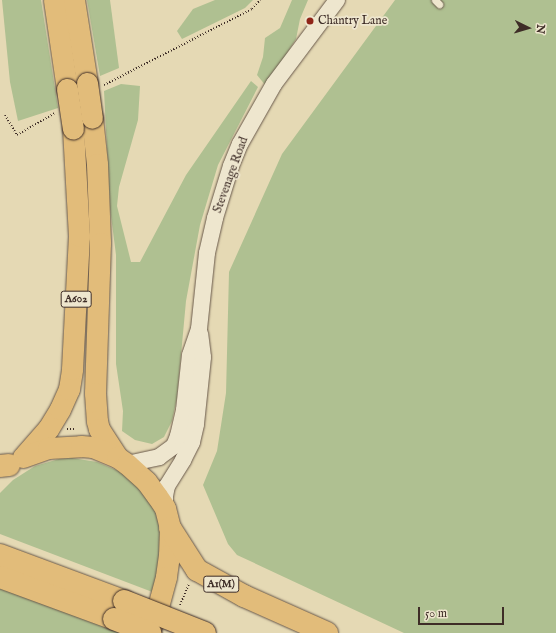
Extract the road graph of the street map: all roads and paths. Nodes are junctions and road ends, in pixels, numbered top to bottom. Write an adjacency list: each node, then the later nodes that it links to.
1 (54, 0): 10 (main road, A602, bridge)
2 (74, 0): 5 (main road, A602)
3 (260, 0): 5 (path)
4 (337, 0): 8 (street, Stevenage Road)
5 (95, 85): 9 (main road, A602, bridge)
6 (56, 112): 7 (path)
7 (5, 115)
8 (199, 329): 9 (street, Stevenage Road); 11 (street, Stevenage Road)
9 (122, 460): 10 (main road); 11 (main road)
10 (8, 465)
11 (167, 518): 14 (main road); 16 (highway, A1(M))
12 (0, 563): 13 (highway)
13 (119, 610): 14 (highway, bridge); 15 (highway, bridge)
14 (149, 633)
15 (206, 633)
16 (327, 633)

